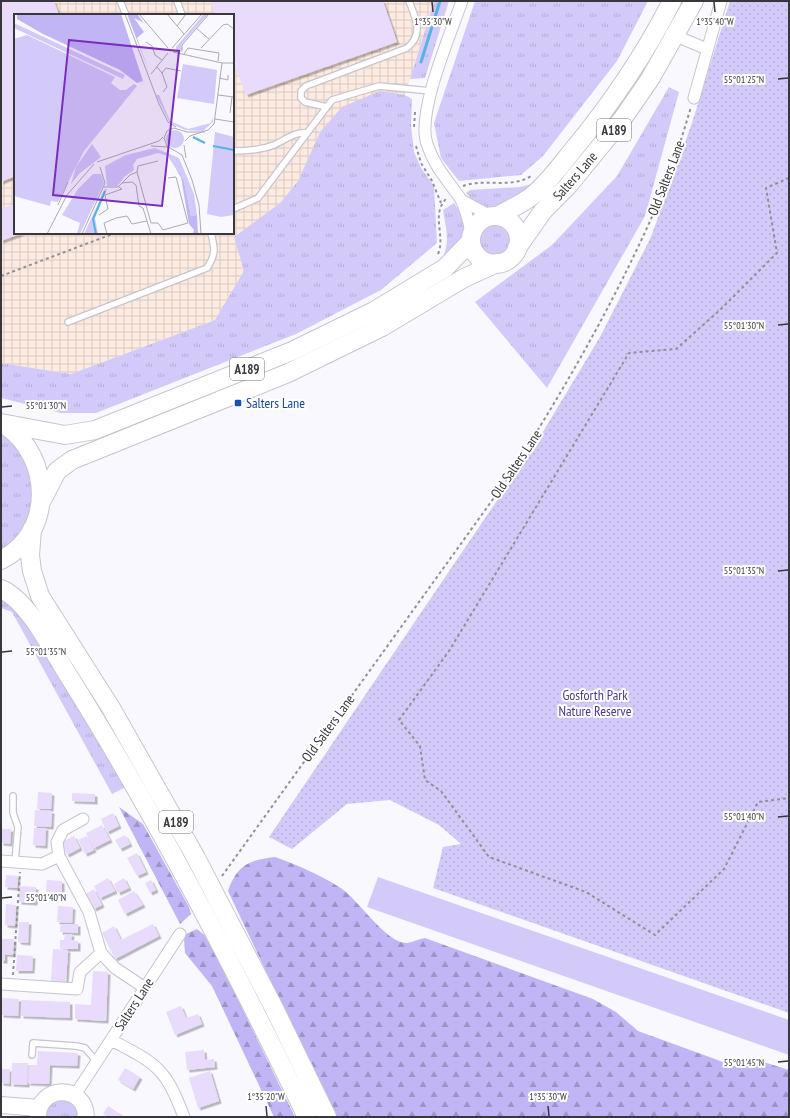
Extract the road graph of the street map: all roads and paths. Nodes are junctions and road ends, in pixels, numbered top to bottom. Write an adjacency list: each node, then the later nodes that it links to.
1 (120, 1): 8 (lane)
2 (177, 1): 9 (lane)
3 (409, 1): 15 (lane)
4 (462, 1): 13 (street)
5 (672, 1): 10 (main road, Salters Lane / A189)
6 (694, 1): 11 (main road, Salters Lane / A189)
7 (721, 1): 12 (street)
8 (126, 14)
9 (182, 14)
10 (658, 29): 11 (street); 25 (main road, Salters Lane / A189)
11 (676, 36): 12 (street); 29 (main road, Salters Lane / A189)
12 (707, 49): 14 (street)
13 (431, 91): 15 (lane); 22 (street)
14 (694, 98): 44 (path, Old Salters Lane)
15 (327, 106): 16 (lane)
16 (307, 133): 17 (lane); 23 (lane)
17 (234, 151)
18 (534, 174): 20 (path)
19 (789, 178): 39 (path)
20 (463, 187)
21 (446, 199): 24 (path)
22 (461, 200): 25 (street); 28 (street)
23 (234, 209)
24 (438, 215)
25 (495, 216): 28 (main road, A189); 29 (main road)
26 (112, 234): 31 (path)
27 (211, 234): 32 (lane)
28 (472, 237): 30 (main road); 33 (main road, A189)
29 (517, 248): 30 (main road, A189)
30 (497, 263): 34 (main road, A189)
31 (1, 276)
32 (68, 322)
33 (1, 423): 34 (main road, A189)
34 (41, 502): 35 (main road, A189)
35 (32, 529): 36 (main road, A189); 58 (main road, A189)
36 (1, 560)
37 (1, 589): 57 (main road, A189)
38 (13, 796): 43 (lane)
39 (789, 798)
40 (83, 819): 41 (street)
41 (59, 856): 43 (street); 46 (street)
42 (1, 862): 43 (street)
43 (18, 862): 47 (path)
44 (220, 879)
45 (180, 934): 48 (street, Salters Lane)
46 (101, 953): 47 (street); 48 (street)
47 (7, 985)
48 (145, 988): 49 (street, Salters Lane)
49 (110, 1040): 51 (street, Salters Lane); 56 (street)
50 (32, 1055): 51 (lane)
51 (97, 1062): 52 (street, Salters Lane)
52 (75, 1095): 54 (main road); 55 (main road)
53 (1, 1105): 54 (main road)
54 (39, 1112)
55 (86, 1117)
56 (184, 1117)
57 (307, 1117)
58 (327, 1117)

